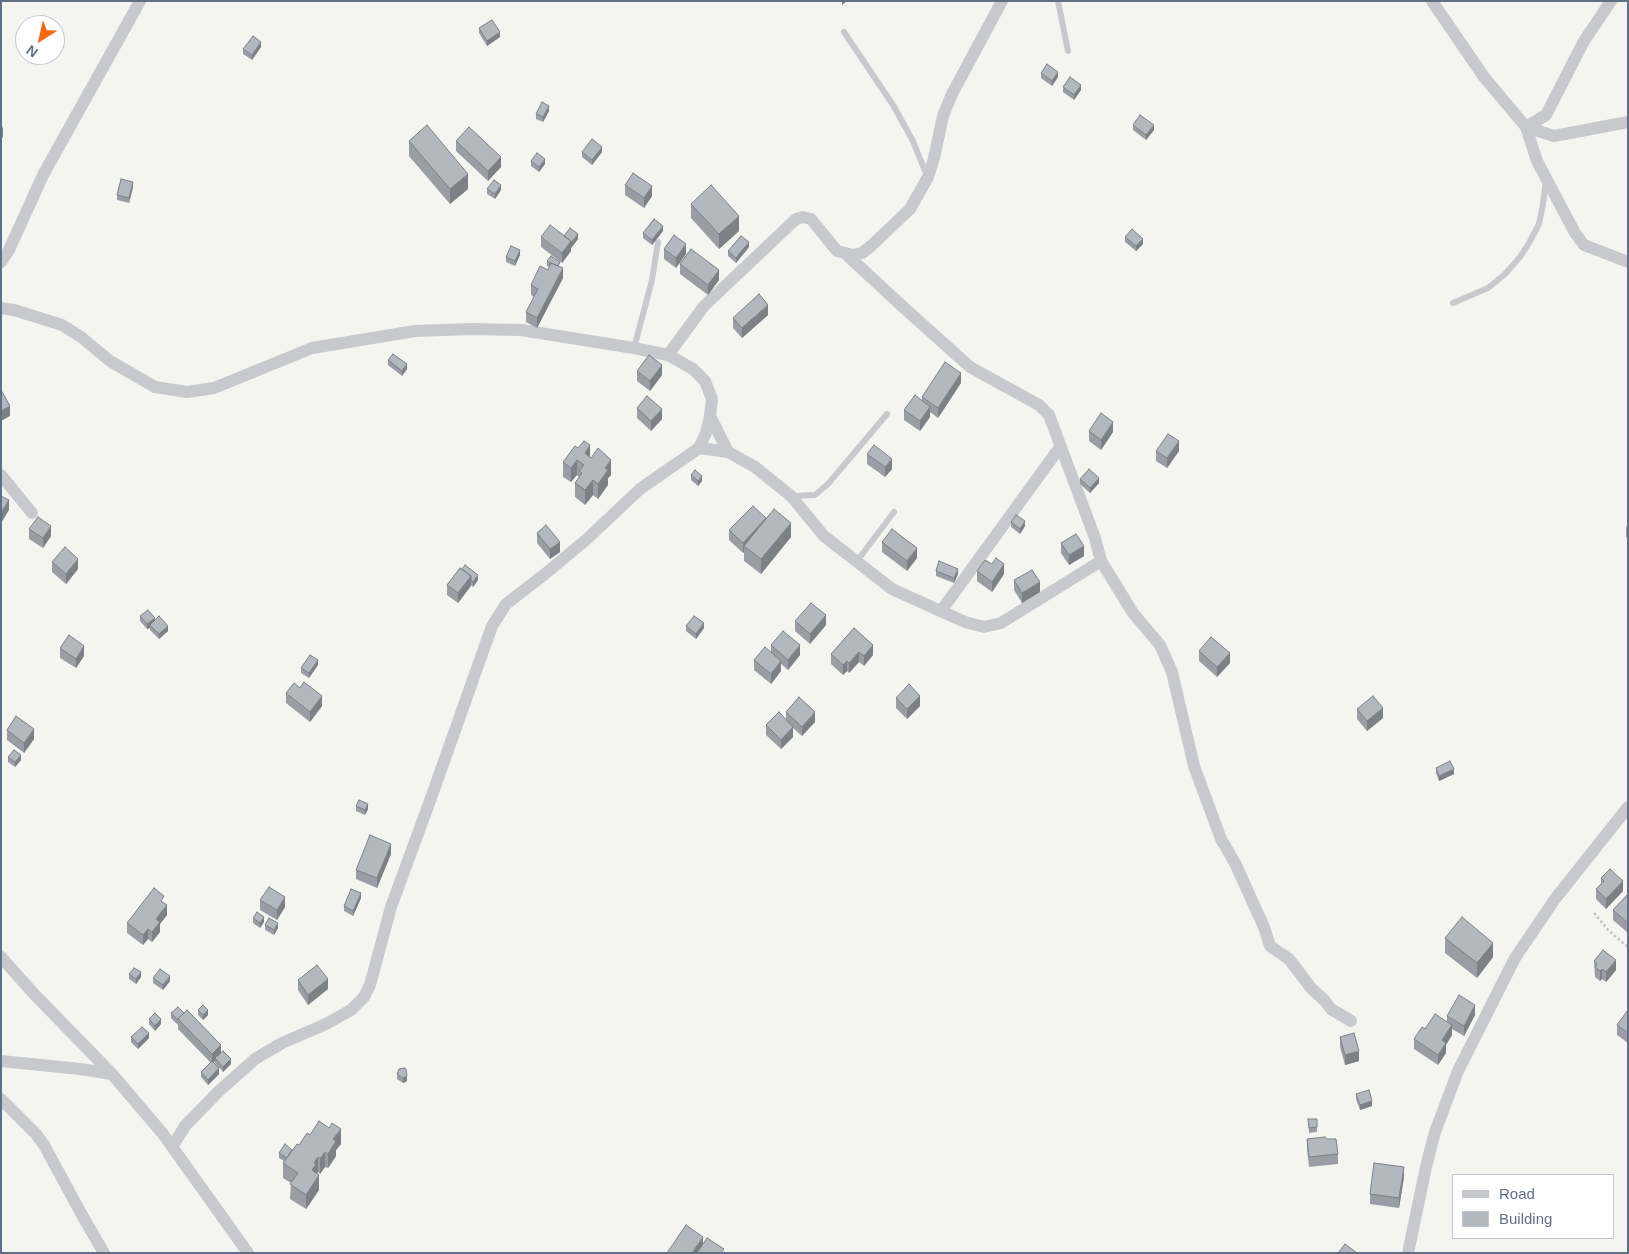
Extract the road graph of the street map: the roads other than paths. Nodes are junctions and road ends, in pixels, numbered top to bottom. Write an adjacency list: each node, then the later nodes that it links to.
1 (140, 1): 14 (street)
2 (1002, 1): 10 (street)
3 (1058, 1): 7 (lane)
4 (1432, 1): 9 (street)
5 (1611, 1): 9 (street)
6 (844, 32): 10 (lane)
7 (1068, 51)
8 (1628, 122): 9 (street)
9 (1526, 127): 11 (street)
10 (928, 177): 13 (street)
11 (1546, 179): 15 (street); 16 (lane)
12 (658, 242): 18 (lane)
13 (847, 255): 19 (street); 22 (street)
14 (1, 262)
15 (1628, 262)
16 (1453, 303)
17 (1, 308): 18 (street)
18 (634, 348): 19 (street)
19 (668, 355): 21 (street)
20 (887, 414): 26 (lane)
21 (710, 416): 23 (street); 24 (street)
22 (1060, 447): 29 (street); 31 (street)
23 (699, 448): 24 (street); 38 (street)
24 (728, 452): 26 (street)
25 (1, 475): 28 (street)
26 (792, 496): 30 (street)
27 (894, 512): 30 (lane)
28 (32, 513)
29 (1102, 561): 31 (street); 34 (street)
30 (858, 562): 31 (street)
31 (941, 611)
32 (1628, 807): 41 (street)
33 (1, 957): 36 (street)
34 (1351, 1021)
35 (1, 1061): 36 (street)
36 (112, 1074): 38 (street)
37 (1, 1099): 39 (street)
38 (172, 1147): 40 (street)
39 (104, 1253)
40 (248, 1253)
41 (1408, 1253)

